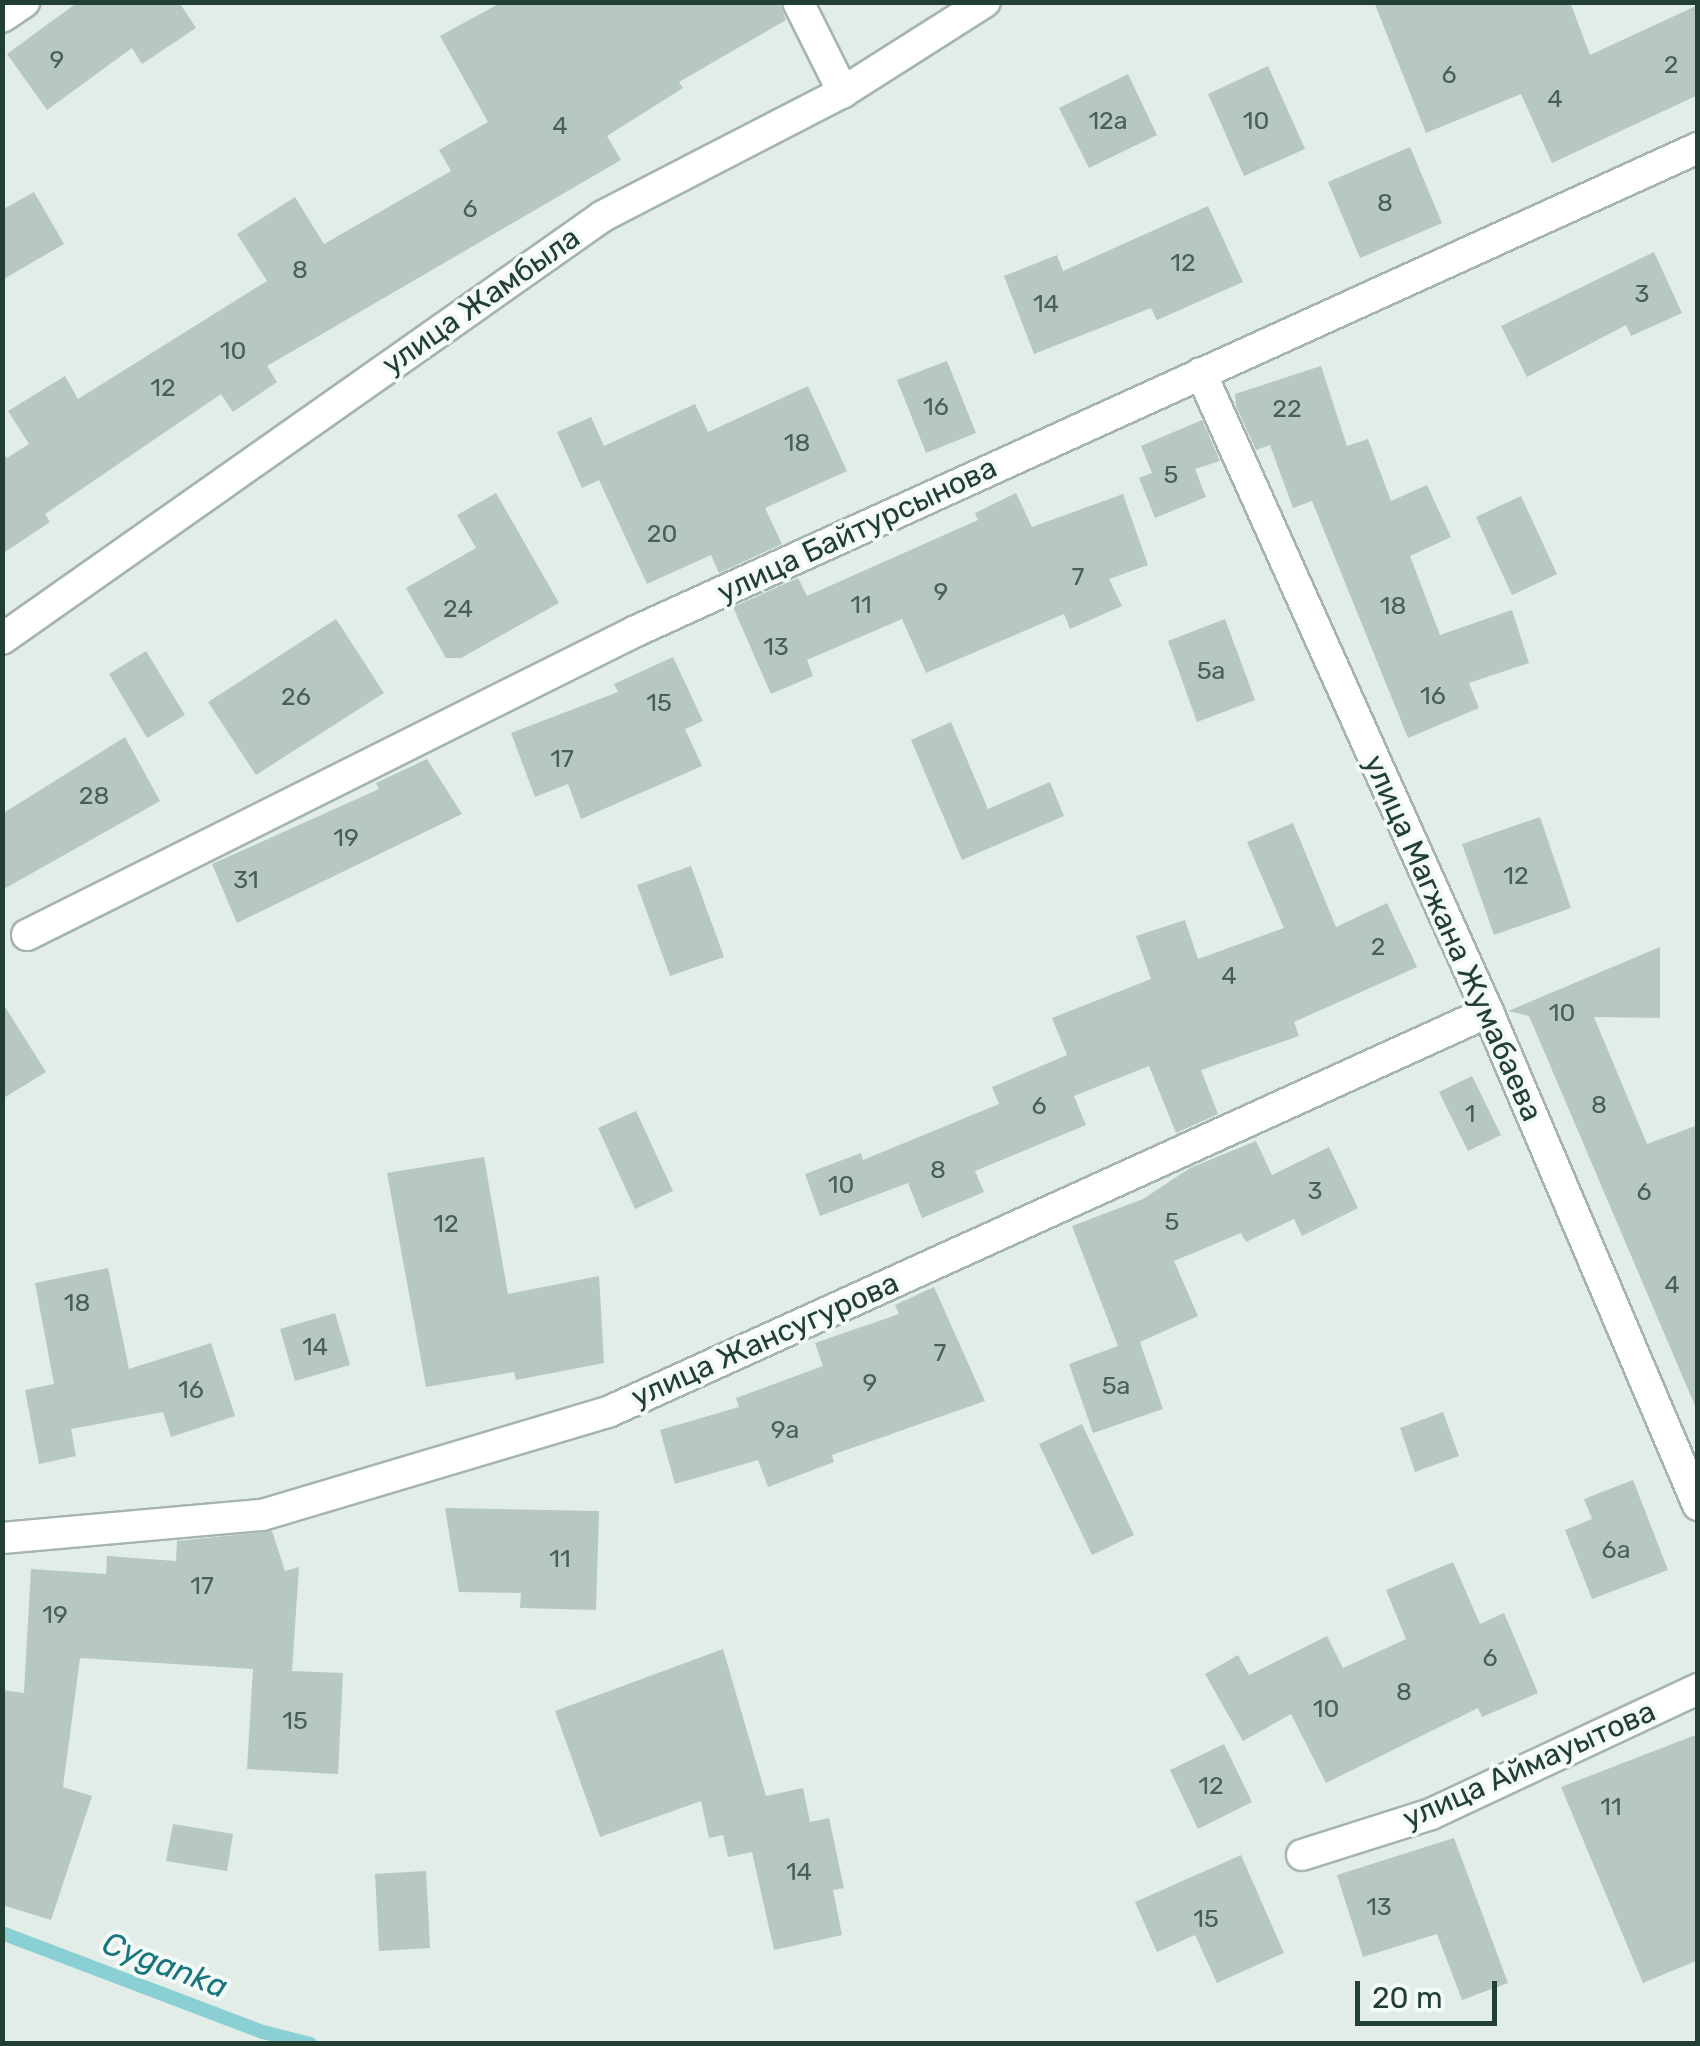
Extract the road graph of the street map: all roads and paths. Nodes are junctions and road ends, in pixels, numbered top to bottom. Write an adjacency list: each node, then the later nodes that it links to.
1 (24, 2): 4 (street)
2 (798, 2): 5 (street)
3 (985, 2): 5 (street, улица Жамбыла)
4 (2, 16)
5 (843, 92): 8 (street, улица Жамбыла)
6 (1698, 148): 7 (street, улица Байтурсынова)
7 (1201, 373): 9 (street, улица Байтурсынова); 10 (street, улица Магжана Жумабаева)
8 (2, 639)
9 (27, 935)
10 (1488, 1012): 11 (street, улица Магжана Жумабаева); 12 (street, улица Жансугурова)
11 (1698, 1506)
12 (2, 1538)
13 (1698, 1689): 14 (street, улица Аймауытова)
14 (1302, 1855)

